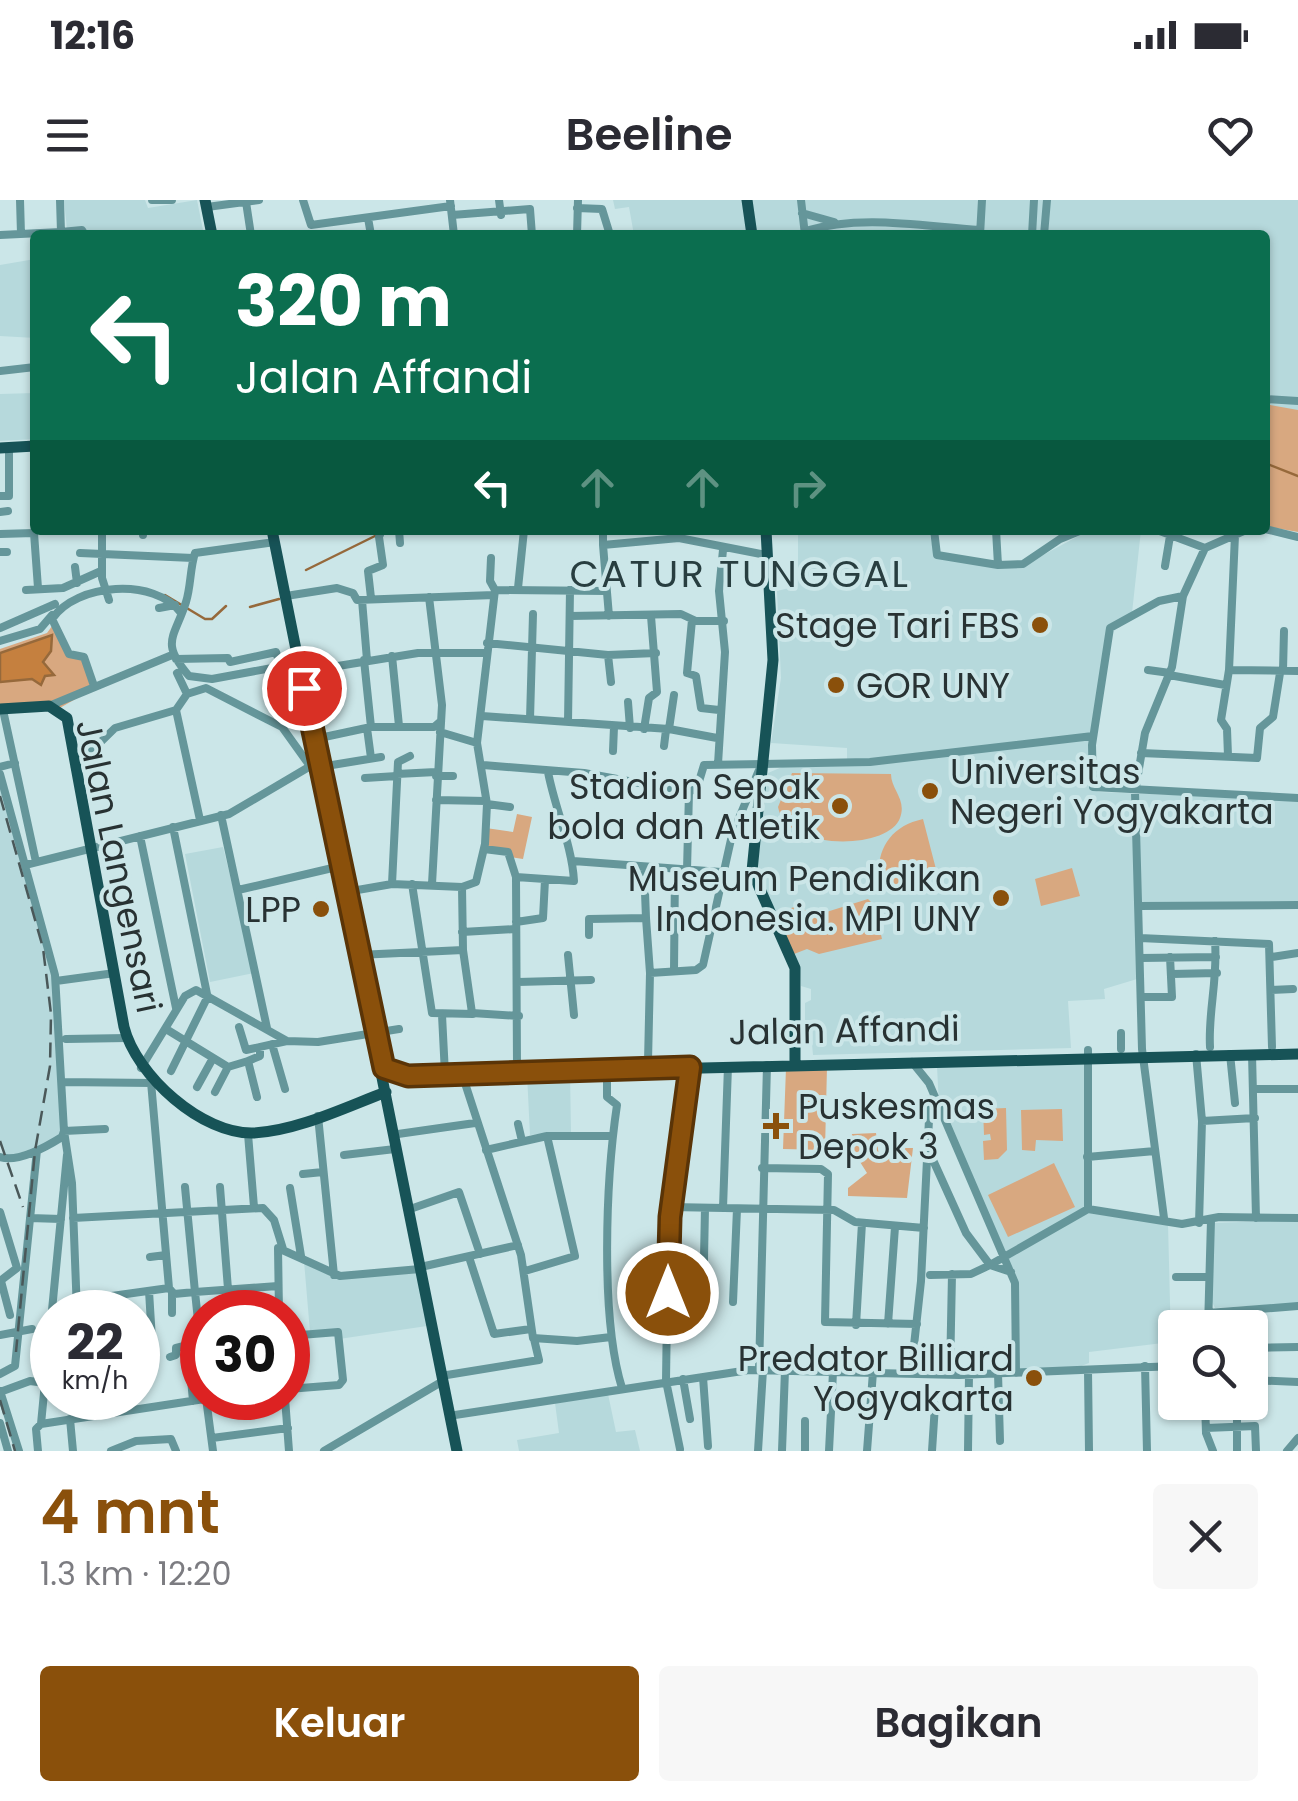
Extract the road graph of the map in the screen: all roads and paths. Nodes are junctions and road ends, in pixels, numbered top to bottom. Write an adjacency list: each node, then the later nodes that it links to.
1 (20, 200): 38 (street)
2 (60, 200): 21 (street)
3 (152, 200): 4 (street)
4 (172, 200)
5 (259, 200): 13 (street)
6 (303, 200): 19 (street)
7 (499, 200): 17 (street)
8 (746, 200): 30 (main road)
9 (801, 200): 18 (street)
10 (982, 200): 34 (street)
11 (1034, 200): 35 (street)
12 (1047, 200): 36 (street)
13 (246, 202): 14 (street); 25 (street)
14 (206, 203): 24 (main road)
15 (577, 204): 28 (street); 29 (street)
16 (451, 210): 17 (street); 19 (street)
17 (501, 213): 27 (street)
18 (802, 213): 20 (street); 31 (street)
19 (368, 218): 26 (street)
20 (834, 222): 32 (street); 33 (street)
21 (62, 229): 22 (street); 23 (street)
22 (54, 230)
23 (80, 230)
24 (211, 230)
25 (250, 230)
26 (369, 230)
27 (532, 230)
28 (577, 230)
29 (608, 230)
30 (751, 230)
31 (805, 230)
32 (813, 230)
33 (940, 230)
34 (980, 230)
35 (1032, 230)
36 (1044, 230)
37 (30, 233): 38 (street)
38 (21, 234): 39 (street)
39 (0, 235)
40 (30, 368): 41 (street)
41 (0, 371)
42 (1270, 400): 43 (street)
43 (1298, 402)
44 (30, 446): 45 (main road)
45 (4, 448): 46 (street)
46 (4, 496): 47 (street)
47 (6, 511)
48 (1270, 530): 64 (street)
49 (30, 532): 50 (street)
50 (0, 534)
51 (34, 535): 80 (street)
52 (102, 535): 70 (street)
53 (379, 535): 91 (street)
54 (399, 535): 65 (street)
55 (523, 535): 81 (street)
56 (603, 535): 66 (street)
57 (766, 535): 71 (main road)
58 (935, 535): 74 (street)
59 (996, 535): 74 (street)
60 (1068, 535): 74 (street)
61 (1236, 535): 67 (street); 118 (street)
62 (273, 536): 73 (street); 88 (main road)
63 (1170, 536): 67 (street); 75 (street)
64 (1298, 537)
65 (400, 543)
66 (603, 546): 68 (street); 85 (street)
67 (1205, 548): 89 (street)
68 (723, 550): 71 (street); 100 (street)
69 (80, 552): 70 (street)
70 (102, 553): 73 (street); 77 (street)
71 (766, 555): 161 (main road)
72 (491, 558): 87 (street)
73 (193, 560): 94 (street)
74 (998, 565)
75 (1165, 566)
76 (75, 567): 79 (street)
77 (101, 571): 79 (street); 86 (street)
78 (336, 576): 83 (street)
79 (77, 583): 80 (street)
80 (38, 588): 82 (street)
81 (518, 588): 84 (street); 87 (street)
82 (26, 590)
83 (340, 590): 88 (street); 91 (street)
84 (570, 590): 85 (street); 96 (street)
85 (606, 591): 97 (street)
86 (105, 592): 92 (street); 94 (street)
87 (494, 592): 90 (street); 104 (street)
88 (286, 596): 116 (main road)
89 (1183, 596): 122 (street); 148 (street)
90 (429, 597): 91 (street); 109 (street)
91 (367, 599): 114 (street)
92 (62, 603): 101 (street); 103 (street); 125 (street)
93 (159, 608): 94 (street)
94 (181, 609): 113 (street)
95 (534, 614): 106 (street)
96 (570, 616): 97 (street); 107 (street)
97 (609, 616): 98 (street)
98 (652, 616): 99 (street); 108 (street)
99 (692, 620): 100 (street); 133 (street)
100 (724, 621): 133 (street)
101 (0, 628)
102 (1284, 631): 120 (street)
103 (0, 642)
104 (488, 643): 106 (street); 110 (street)
105 (158, 646): 113 (street)
106 (532, 648): 107 (street); 136 (street)
107 (569, 651): 111 (street); 140 (street)
108 (656, 653): 111 (street); 145 (street)
109 (438, 654): 110 (street); 112 (street); 139 (street)
110 (486, 654): 134 (street)
111 (608, 654): 123 (street)
112 (392, 656): 114 (street); 141 (street)
113 (170, 657): 115 (street); 115 (street); 125 (street)
114 (365, 660): 116 (street); 143 (street)
115 (281, 667): 116 (street)
116 (300, 668): 150 (main road)
117 (1148, 670): 122 (street)
118 (1228, 670): 120 (street); 124 (street)
119 (1298, 671): 120 (street)
120 (1282, 672): 156 (street)
121 (177, 673): 126 (street)
122 (1170, 674): 124 (street); 154 (street)
123 (611, 682)
124 (1224, 685): 137 (street)
125 (94, 686): 128 (street)
126 (186, 694): 132 (street); 158 (street)
127 (674, 696): 146 (street)
128 (64, 700): 130 (street); 135 (street)
129 (628, 702): 144 (street)
130 (48, 706): 131 (main road, Jalan Langensari); 135 (main road, Jalan Langensari)
131 (2, 710): 157 (street)
132 (176, 710): 162 (street); 180 (street)
133 (720, 710): 149 (street)
134 (482, 716): 136 (street); 151 (street)
135 (67, 718): 162 (main road, Jalan Langensari)
136 (530, 720): 140 (street)
137 (1221, 720): 138 (street); 156 (street)
138 (1235, 720)
139 (442, 721): 141 (street); 147 (street)
140 (568, 722): 142 (street)
141 (399, 726): 143 (street)
142 (614, 727): 144 (street); 153 (street)
143 (369, 728): 150 (street); 158 (street)
144 (630, 728): 145 (street)
145 (644, 729): 146 (street)
146 (668, 729): 149 (street); 152 (street)
147 (440, 732): 151 (street); 165 (street)
148 (1093, 736): 161 (street); 172 (street)
149 (717, 738): 159 (street)
150 (315, 739): 158 (main road)
151 (477, 743): 160 (street)
152 (664, 746)
153 (613, 751)
154 (1140, 753): 156 (street); 172 (street)
155 (410, 756): 166 (street)
156 (1228, 756)
157 (15, 764): 163 (street); 173 (street)
158 (317, 764): 179 (street); 190 (main road)
159 (718, 764): 161 (street); 171 (street)
160 (483, 765): 164 (street); 170 (street)
161 (759, 767): 194 (street); 262 (main road)
162 (76, 768): 183 (main road, Jalan Langensari)
163 (0, 770): 176 (street)
164 (548, 772): 171 (street); 185 (street)
165 (436, 774): 166 (street); 167 (street); 175 (street)
166 (397, 775): 169 (street); 197 (street)
167 (452, 776)
168 (472, 777): 170 (street)
169 (365, 778)
170 (485, 778): 177 (street)
171 (689, 792): 193 (street)
172 (1135, 792): 174 (street); 204 (street)
173 (22, 798): 176 (street); 186 (street)
174 (1298, 798)
175 (436, 800): 177 (street); 199 (street)
176 (8, 801): 189 (street)
177 (487, 803): 178 (street); 184 (street)
178 (510, 806)
179 (221, 815): 180 (street); 201 (street)
180 (200, 820): 181 (street)
181 (173, 827): 182 (street); 231 (street)
182 (140, 836): 183 (street); 233 (street)
183 (91, 846): 186 (street); 221 (main road, Jalan Langensari)
184 (484, 849): 187 (street); 195 (street)
185 (573, 861): 191 (street); 196 (street)
186 (36, 862): 189 (street)
187 (481, 863): 188 (street); 200 (street)
188 (468, 864)
189 (25, 865): 227 (street)
190 (341, 866): 201 (street); 202 (main road)
191 (644, 868): 192 (street); 205 (street)
192 (675, 869): 193 (street); 220 (street)
193 (686, 870): 194 (street)
194 (721, 872): 220 (street)
195 (516, 877): 196 (street); 206 (street)
196 (544, 880): 206 (street)
197 (392, 884): 198 (street); 202 (street)
198 (412, 884): 199 (street); 212 (street)
199 (432, 884): 200 (street)
200 (462, 887): 207 (street)
201 (238, 890): 239 (street)
202 (346, 892): 215 (main road)
203 (1298, 905): 204 (street)
204 (1139, 906): 209 (street)
205 (646, 918): 208 (street); 222 (street)
206 (516, 926): 207 (street); 228 (street)
207 (462, 932): 211 (street)
208 (589, 935)
209 (1140, 938): 210 (street); 219 (street)
210 (1216, 941): 213 (street); 217 (street)
211 (462, 950): 212 (street); 234 (street)
212 (423, 952): 215 (street); 235 (street)
213 (1271, 952): 214 (street); 230 (street)
214 (1298, 953)
215 (358, 955): 242 (main road)
216 (568, 956): 226 (street)
217 (1216, 956): 218 (street); 223 (street)
218 (1170, 957): 219 (street); 224 (street)
219 (1140, 958): 232 (street)
220 (674, 970): 222 (street)
221 (115, 973): 227 (street); 244 (main road, Jalan Langensari)
222 (650, 973): 264 (street)
223 (1216, 973): 224 (street); 249 (street)
224 (1172, 974): 232 (street)
225 (591, 980): 226 (street)
226 (573, 981): 228 (street); 236 (street)
227 (56, 982): 277 (street)
228 (518, 982): 237 (street)
229 (1293, 989): 230 (street)
230 (1272, 990): 250 (street)
231 (208, 995): 233 (street); 239 (street); 246 (street)
232 (1142, 997): 254 (street)
233 (176, 1010): 241 (street)
234 (473, 1014): 235 (street); 237 (street)
235 (442, 1015): 274 (street)
236 (574, 1015)
237 (519, 1016): 272 (street)
238 (239, 1027): 251 (street)
239 (268, 1028): 247 (street); 248 (street)
240 (399, 1028): 242 (street)
241 (166, 1029): 246 (street); 271 (street)
242 (374, 1030): 247 (street); 279 (main road)
243 (1121, 1033): 252 (street)
244 (127, 1038): 245 (street); 271 (main road, Jalan Langensari)
245 (66, 1039)
246 (185, 1040): 260 (street); 273 (street)
247 (287, 1040): 248 (street)
248 (272, 1044): 251 (street); 281 (street)
249 (1210, 1047): 250 (main road, Jalan Affandi); 254 (main road, Jalan Affandi)
250 (1272, 1047): 253 (main road, Jalan Affandi)
251 (260, 1048): 261 (street)
252 (1121, 1049): 254 (main road, Jalan Affandi); 255 (main road, Jalan Affandi)
253 (1298, 1050): 258 (main road, Jalan Affandi)
254 (1143, 1052): 255 (main road, Jalan Affandi); 256 (main road, Jalan Affandi); 304 (street)
255 (1088, 1053): 259 (main road, Jalan Affandi); 306 (street)
256 (1196, 1054): 257 (main road, Jalan Affandi); 290 (street)
257 (1230, 1054): 258 (main road, Jalan Affandi); 287 (street)
258 (1252, 1054): 282 (street)
259 (986, 1057): 262 (main road, Jalan Affandi); 263 (main road, Jalan Affandi)
260 (213, 1058): 269 (street); 280 (street)
261 (248, 1061): 269 (street); 286 (street)
262 (795, 1061): 265 (main road, Jalan Affandi); 266 (main road, Jalan Affandi); 267 (main road, Jalan Affandi)
263 (932, 1061): 265 (main road, Jalan Affandi); 284 (street)
264 (648, 1062): 266 (main road, Jalan Affandi); 270 (main road, Jalan Affandi)
265 (912, 1062): 284 (street)
266 (690, 1064): 268 (main road, Jalan Affandi); 270 (main road, Jalan Affandi); 322 (street)
267 (767, 1065): 268 (main road, Jalan Affandi); 310 (street)
268 (728, 1066): 325 (street)
269 (228, 1067): 285 (street)
270 (607, 1067): 272 (main road, Jalan Affandi); 298 (street)
271 (141, 1068): 278 (main road, Jalan Langensari)
272 (517, 1069): 274 (main road, Jalan Affandi); 275 (main road, Jalan Affandi)
273 (170, 1071)
274 (444, 1071): 275 (main road, Jalan Affandi); 276 (main road, Jalan Affandi); 279 (main road, Jalan Affandi)
275 (462, 1074): 291 (street)
276 (408, 1076): 279 (main road, Jalan Affandi); 279 (main road)
277 (62, 1082): 278 (street); 294 (street)
278 (153, 1083): 295 (main road, Jalan Langensari); 332 (street)
279 (387, 1084): 288 (main road, Jalan Affandi); 296 (main road); 301 (main road)
280 (197, 1086)
281 (285, 1089)
282 (1255, 1089): 283 (street); 289 (street)
283 (1298, 1089)
284 (930, 1090): 300 (street); 348 (street)
285 (215, 1092)
286 (256, 1097)
287 (1234, 1103)
288 (318, 1116): 295 (main road, Jalan Affandi); 312 (street)
289 (1255, 1118): 290 (street); 336 (street)
290 (1202, 1121): 340 (street)
291 (475, 1122): 296 (street); 303 (street)
292 (518, 1124): 299 (street)
293 (104, 1129): 294 (street)
294 (64, 1131): 302 (street); 305 (street)
295 (248, 1134): 321 (street)
296 (398, 1134): 314 (main road)
297 (546, 1136): 298 (street); 299 (street); 309 (street)
298 (612, 1136): 388 (street)
299 (522, 1141): 303 (street)
300 (926, 1145): 318 (street); 319 (street)
301 (396, 1148): 307 (street); 314 (main road)
302 (38, 1150): 308 (street); 333 (street)
303 (486, 1150): 343 (street)
304 (1155, 1151): 306 (street); 335 (street)
305 (67, 1155): 334 (street); 338 (street)
306 (1088, 1157): 328 (street)
307 (348, 1158)
308 (3, 1160)
309 (554, 1167): 311 (street); 354 (street)
310 (762, 1168): 327 (street); 330 (street)
311 (540, 1170)
312 (323, 1172): 313 (street); 356 (street)
313 (303, 1174)
314 (406, 1184): 323 (main road); 352 (main road)
315 (186, 1187): 329 (street)
316 (220, 1188): 320 (street)
317 (290, 1188): 347 (street)
318 (946, 1190): 319 (street); 351 (street)
319 (924, 1193): 342 (street)
320 (222, 1207): 321 (street); 329 (street); 364 (street)
321 (254, 1207): 344 (street)
322 (672, 1207): 324 (street); 411 (street)
323 (413, 1208): 345 (street); 352 (main road)
324 (705, 1208): 325 (street); 375 (street)
325 (723, 1208): 326 (street)
326 (737, 1209): 327 (street); 373 (street)
327 (760, 1209): 330 (street); 396 (street)
328 (1088, 1209): 335 (street); 348 (street)
329 (188, 1211): 332 (street); 368 (street)
330 (828, 1211): 339 (street); 382 (street)
331 (0, 1212): 361 (street)
332 (163, 1213): 334 (street); 346 (street)
333 (30, 1218): 338 (street); 383 (street)
334 (73, 1218): 366 (street)
335 (1164, 1218): 340 (street)
336 (1256, 1218): 337 (street); 340 (street)
337 (1298, 1218)
338 (61, 1219): 365 (street)
339 (862, 1223): 341 (street); 382 (street)
340 (1206, 1224): 359 (street)
341 (895, 1227): 342 (street); 380 (street)
342 (924, 1228): 353 (street)
343 (518, 1245): 345 (street); 354 (street)
344 (282, 1249): 347 (street); 363 (street)
345 (480, 1254): 350 (street)
346 (166, 1255): 349 (street); 367 (street)
347 (301, 1256): 356 (street)
348 (1003, 1256): 351 (street); 355 (street)
349 (150, 1257)
350 (468, 1257): 352 (street); 385 (street)
351 (990, 1265): 355 (street); 358 (street)
352 (422, 1268): 356 (street); 408 (main road)
353 (922, 1268): 357 (street); 362 (street)
354 (525, 1271): 385 (street)
355 (1011, 1272): 402 (street)
356 (334, 1274)
357 (930, 1274): 358 (street); 362 (street)
358 (952, 1274): 405 (street)
359 (1206, 1276): 360 (street); 376 (street)
360 (1176, 1277)
361 (0, 1281): 379 (street)
362 (922, 1282): 381 (street)
363 (278, 1286): 364 (street); 370 (street)
364 (228, 1289): 369 (street)
365 (54, 1290)
366 (76, 1290)
367 (171, 1290): 371 (street); 372 (street); 378 (street)
368 (195, 1290)
369 (217, 1290)
370 (278, 1290)
371 (160, 1291)
372 (180, 1291)
373 (733, 1302)
374 (1298, 1306): 377 (street)
375 (703, 1309)
376 (1212, 1310)
377 (1241, 1310)
378 (172, 1314)
379 (10, 1315)
380 (888, 1324): 381 (street); 382 (street)
381 (917, 1324): 404 (street)
382 (856, 1325)
383 (19, 1329): 384 (street); 387 (street); 403 (street)
384 (30, 1329)
385 (531, 1329): 389 (street)
386 (310, 1333): 414 (street)
387 (0, 1335)
388 (611, 1337): 389 (street); 415 (street)
389 (534, 1339): 408 (street)
390 (180, 1347): 393 (street)
391 (1298, 1347): 392 (street)
392 (1268, 1348)
393 (170, 1357)
394 (1146, 1366): 395 (street); 398 (street); 457 (street)
395 (1158, 1366)
396 (761, 1370): 397 (street); 407 (street); 449 (street)
397 (785, 1370): 399 (street); 450 (street)
398 (1088, 1370): 402 (street); 456 (street)
399 (833, 1372): 400 (street); 452 (street)
400 (873, 1372): 404 (street); 453 (street)
401 (998, 1373): 402 (street); 406 (street); 435 (street)
402 (1016, 1373)
403 (0, 1374)
404 (911, 1374): 405 (street)
405 (950, 1374): 406 (street)
406 (969, 1374): 455 (street)
407 (703, 1377): 409 (street); 436 (street)
408 (445, 1378): 418 (main road); 447 (street); 448 (main road)
409 (683, 1379): 411 (street); 419 (street)
410 (30, 1381): 416 (street)
411 (666, 1381): 415 (street); 437 (street)
412 (1268, 1381): 413 (street)
413 (1298, 1382)
414 (310, 1388)
415 (622, 1388): 418 (street)
416 (0, 1392): 440 (street)
417 (935, 1405): 454 (street)
418 (455, 1415): 448 (main road)
419 (690, 1419)
420 (42, 1420): 429 (street)
421 (61, 1420): 429 (street)
422 (70, 1420): 442 (street)
423 (210, 1420): 433 (street)
424 (287, 1420): 431 (street)
425 (1206, 1420): 432 (street)
426 (1237, 1420): 430 (street)
427 (805, 1422): 451 (street)
428 (0, 1423): 439 (street)
429 (42, 1424): 441 (street)
430 (1237, 1427): 432 (street); 438 (street); 459 (street)
431 (288, 1428): 433 (street); 446 (street)
432 (1206, 1428): 458 (street)
433 (212, 1438): 445 (street)
434 (1298, 1438): 460 (street)
435 (1000, 1441)
436 (708, 1446)
437 (680, 1449)
438 (1237, 1450)
439 (8, 1451)
440 (19, 1451)
441 (38, 1451)
442 (73, 1451)
443 (111, 1451): 444 (street)
444 (176, 1451)
445 (213, 1451)
446 (289, 1451)
447 (324, 1451)
448 (460, 1451)
449 (758, 1451)
450 (782, 1451)
451 (804, 1451)
452 (829, 1451)
453 (868, 1451)
454 (932, 1451)
455 (968, 1451)
456 (1088, 1451)
457 (1147, 1451)
458 (1212, 1451)
459 (1256, 1451)
460 (1287, 1451)

